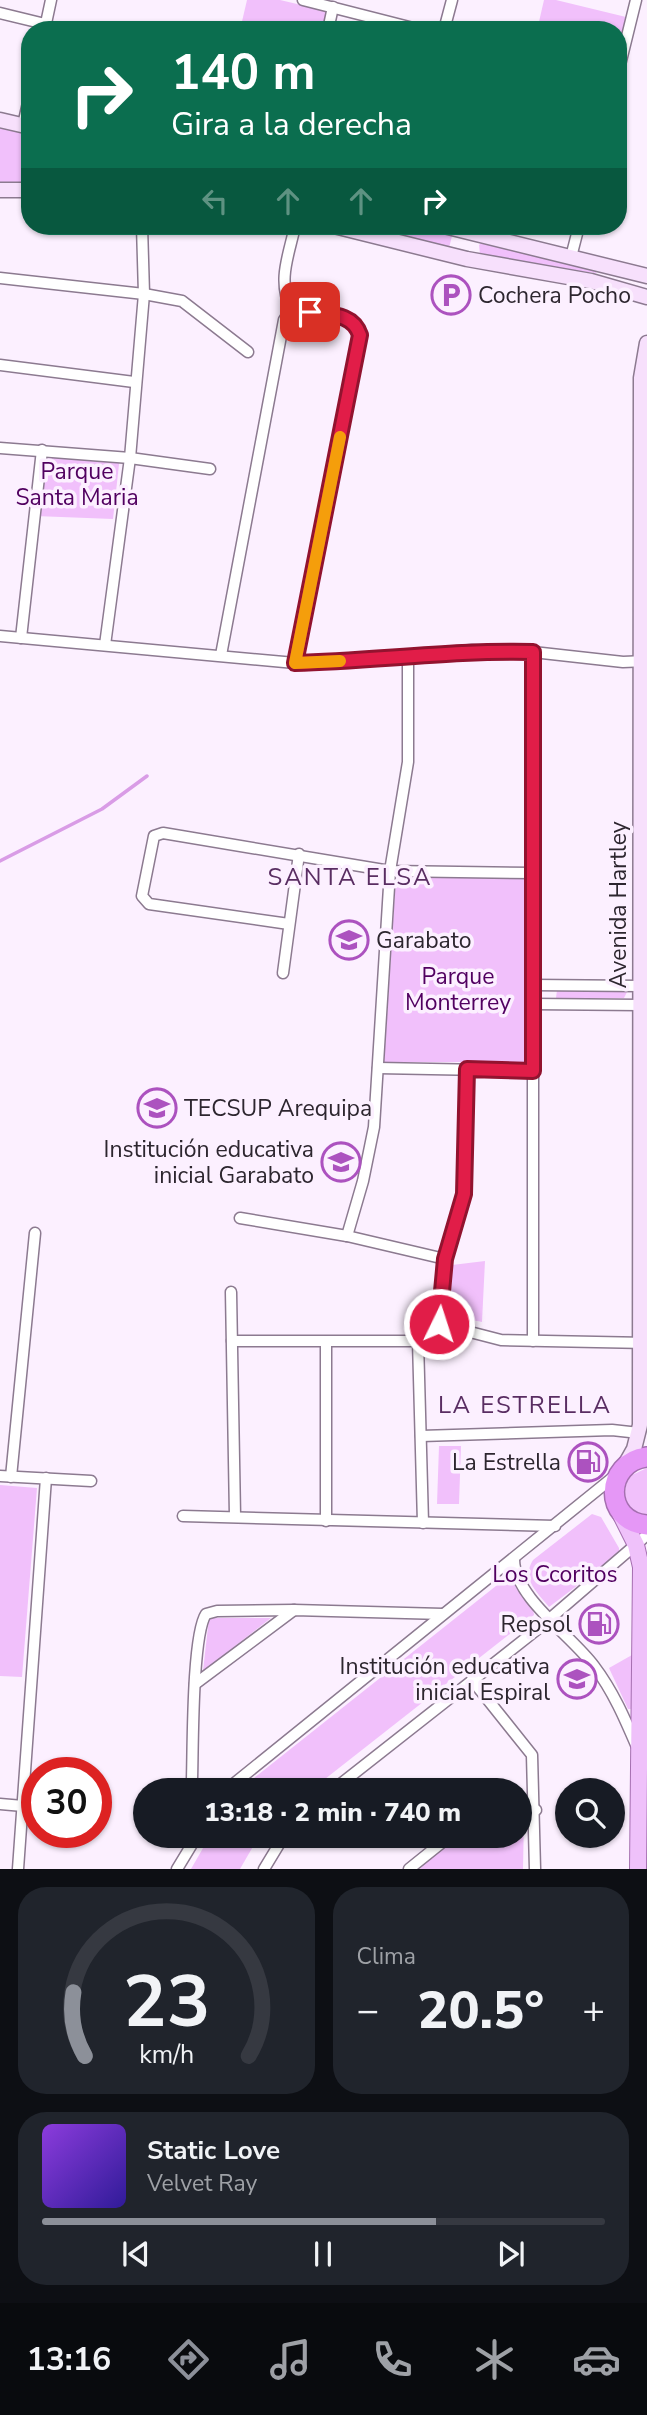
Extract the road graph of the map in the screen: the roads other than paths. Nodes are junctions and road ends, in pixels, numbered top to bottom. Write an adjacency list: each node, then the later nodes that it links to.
1 (51, 0): 8 (street)
2 (303, 0): 5 (street)
3 (452, 0): 11 (street)
4 (636, 0): 12 (street)
5 (333, 7): 9 (street); 10 (street)
6 (0, 13): 7 (street)
7 (26, 21)
8 (46, 21)
9 (330, 21)
10 (387, 21)
11 (446, 21)
12 (627, 36)
13 (0, 120): 14 (main road)
14 (21, 125)
15 (0, 190): 16 (main road)
16 (21, 190)
17 (142, 235): 27 (street)
18 (293, 235): 29 (street)
19 (371, 235): 24 (main road)
20 (472, 235): 24 (main road)
21 (485, 235): 23 (main road)
22 (577, 235): 23 (street)
23 (571, 257): 25 (main road)
24 (467, 258): 28 (main road)
25 (647, 276)
26 (0, 278): 27 (street)
27 (144, 293): 31 (street); 33 (street)
28 (647, 297)
29 (290, 309): 42 (street); 45 (street)
30 (647, 343): 44 (main road, Avenida Hartley)
31 (248, 352)
32 (0, 365): 33 (street)
33 (134, 382): 36 (street)
34 (0, 448): 35 (street)
35 (41, 450): 36 (street); 39 (street)
36 (130, 458): 37 (street); 40 (street)
37 (209, 470)
38 (0, 636): 39 (street)
39 (21, 638): 40 (street)
40 (105, 645): 42 (street)
41 (533, 652): 43 (street); 44 (street); 48 (street)
42 (221, 655): 45 (street)
43 (408, 656): 45 (street); 47 (street)
44 (645, 661): 52 (main road, Avenida Hartley)
45 (295, 663)
46 (299, 854): 47 (street); 49 (street); 49 (street)
47 (390, 871): 48 (street); 55 (street)
48 (534, 873): 51 (street)
49 (289, 924): 50 (street)
50 (283, 973)
51 (533, 985): 52 (street); 53 (street)
52 (643, 986): 54 (main road, Avenida Hartley)
53 (533, 1004): 54 (street); 57 (street)
54 (643, 1006): 66 (main road, Avenida Hartley)
55 (378, 1068): 56 (street); 60 (street)
56 (467, 1069): 57 (street); 61 (street)
57 (533, 1071): 64 (street)
58 (240, 1218): 60 (street)
59 (34, 1233): 70 (street)
60 (347, 1236): 61 (street)
61 (445, 1259): 64 (street)
62 (231, 1292): 63 (street)
63 (232, 1341): 65 (street); 75 (street)
64 (533, 1341): 66 (street)
65 (326, 1342): 67 (street); 76 (street)
66 (644, 1343): 68 (main road, Avenida Hartley)
67 (421, 1436): 68 (street); 77 (street)
68 (643, 1440): 69 (highway)
69 (630, 1464): 73 (highway); 79 (street)
70 (6, 1476): 71 (street)
71 (46, 1478): 72 (street); 88 (street)
72 (91, 1481)
73 (619, 1511): 78 (highway); 80 (main road)
74 (183, 1516): 75 (street)
75 (235, 1516): 76 (street)
76 (326, 1521): 77 (street)
77 (423, 1523): 79 (street)
78 (647, 1525)
79 (555, 1526): 81 (street)
80 (642, 1540): 84 (street); 87 (main road)
81 (514, 1560): 83 (street); 84 (street)
82 (294, 1609): 83 (street); 86 (street); 86 (street)
83 (443, 1614): 90 (street)
84 (551, 1619): 85 (street); 87 (street)
85 (472, 1680): 91 (street); 95 (street)
86 (195, 1684): 89 (street)
87 (638, 1750): 105 (main road)
88 (26, 1757)
89 (192, 1778)
90 (241, 1778)
91 (348, 1778)
92 (0, 1804): 93 (street)
93 (21, 1806)
94 (532, 1810): 95 (street)
95 (536, 1810): 104 (street)
96 (21, 1831): 100 (street)
97 (190, 1848): 101 (street)
98 (277, 1848): 102 (street)
99 (435, 1848): 103 (street)
100 (18, 1869)
101 (177, 1869)
102 (264, 1869)
103 (409, 1869)
104 (535, 1869)
105 (638, 1869)

